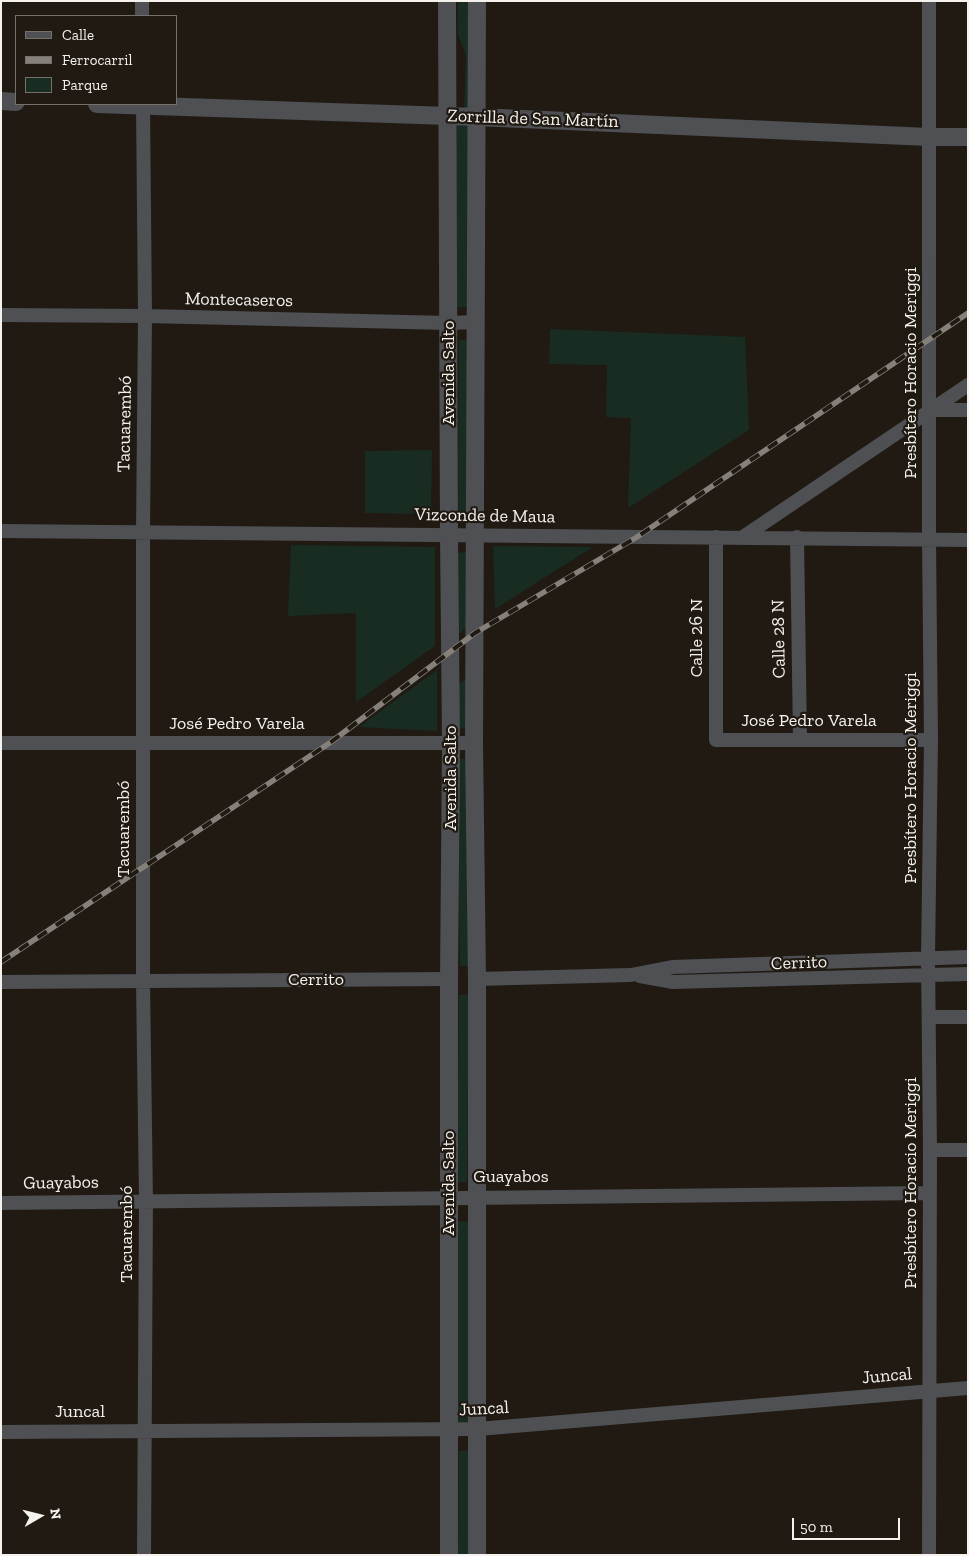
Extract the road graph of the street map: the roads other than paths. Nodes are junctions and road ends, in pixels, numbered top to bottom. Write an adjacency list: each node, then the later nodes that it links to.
1 (142, 1): 5 (street)
2 (447, 1): 10 (street, Avenida Salto)
3 (477, 1): 11 (street, Avenida Salto)
4 (930, 1): 12 (street, Presbítero Horacio Meriggi)
5 (142, 15)
6 (1, 101): 7 (street)
7 (15, 102)
8 (143, 105): 15 (street, Tacuarembó)
9 (168, 105): 10 (street, Zorrilla de San Martín)
10 (447, 116): 11 (street, Zorrilla de San Martín); 17 (street, Avenida Salto)
11 (477, 117): 12 (street, Zorrilla de San Martín); 16 (street, Avenida Salto)
12 (929, 137): 13 (street, Zorrilla de San Martín); 19 (street, Presbítero Horacio Meriggi)
13 (968, 137)
14 (1, 315): 15 (street, Montecaseros)
15 (145, 316): 17 (street, Montecaseros); 22 (street, Tacuarembó)
16 (476, 322): 17 (street, Montecaseros); 23 (street, Avenida Salto)
17 (449, 323): 24 (street, Avenida Salto)
18 (968, 385): 19 (street)
19 (930, 410): 20 (street); 26 (street); 28 (street, Presbítero Horacio Meriggi)
20 (968, 410)
21 (1, 531): 22 (street, Vizconde de Maua)
22 (143, 532): 24 (street, Vizconde de Maua); 35 (street, Tacuarembó)
23 (475, 534): 24 (street, Vizconde de Maua); 25 (street, Vizconde de Maua); 36 (street, Avenida Salto)
24 (448, 535): 33 (street, Avenida Salto)
25 (716, 537): 26 (street, Vizconde de Maua); 30 (street, Calle 26 N)
26 (743, 537): 27 (street, Vizconde de Maua)
27 (797, 537): 28 (street, Vizconde de Maua); 31 (street, Calle 28 N)
28 (929, 539): 29 (street, Vizconde de Maua); 32 (street, Presbítero Horacio Meriggi)
29 (968, 540)
30 (716, 740): 31 (street, José Pedro Varela)
31 (800, 740): 32 (street, José Pedro Varela)
32 (931, 740): 38 (street, Presbítero Horacio Meriggi)
33 (452, 742): 35 (street, José Pedro Varela); 36 (street, José Pedro Varela); 42 (street, Avenida Salto)
34 (1, 743): 35 (street, José Pedro Varela)
35 (143, 743): 44 (street, Tacuarembó)
36 (474, 743): 43 (street, Avenida Salto)
37 (968, 957): 38 (street, Cerrito)
38 (928, 958): 40 (street, Cerrito); 41 (street, Presbítero Horacio Meriggi)
39 (968, 974): 41 (street, Cerrito)
40 (631, 975): 41 (street, Cerrito); 43 (street, Cerrito)
41 (928, 975): 46 (street, Presbítero Horacio Meriggi)
42 (449, 979): 43 (street, Cerrito); 44 (street, Cerrito); 52 (street, Avenida Salto)
43 (477, 979): 51 (street, Avenida Salto)
44 (143, 981): 45 (street, Cerrito); 53 (street, Tacuarembó)
45 (1, 982)
46 (929, 1016): 47 (street); 48 (street, Presbítero Horacio Meriggi)
47 (968, 1016)
48 (930, 1150): 49 (street); 50 (street, Presbítero Horacio Meriggi)
49 (968, 1150)
50 (930, 1193): 51 (street, Guayabos); 56 (street, Presbítero Horacio Meriggi)
51 (477, 1196): 52 (street, Guayabos); 57 (street, Avenida Salto)
52 (448, 1197): 53 (street, Guayabos); 58 (street, Avenida Salto)
53 (146, 1200): 54 (street, Guayabos); 59 (street, Tacuarembó)
54 (1, 1202)
55 (968, 1388): 56 (street, Juncal)
56 (930, 1392): 57 (street, Juncal); 64 (street, Presbítero Horacio Meriggi)
57 (478, 1429): 58 (street, Juncal); 63 (street, Avenida Salto)
58 (448, 1430): 59 (street, Juncal); 62 (street, Avenida Salto)
59 (144, 1431): 60 (street, Juncal); 61 (street, Tacuarembó)
60 (1, 1432)
61 (144, 1555)
62 (449, 1555)
63 (477, 1555)
64 (929, 1555)

